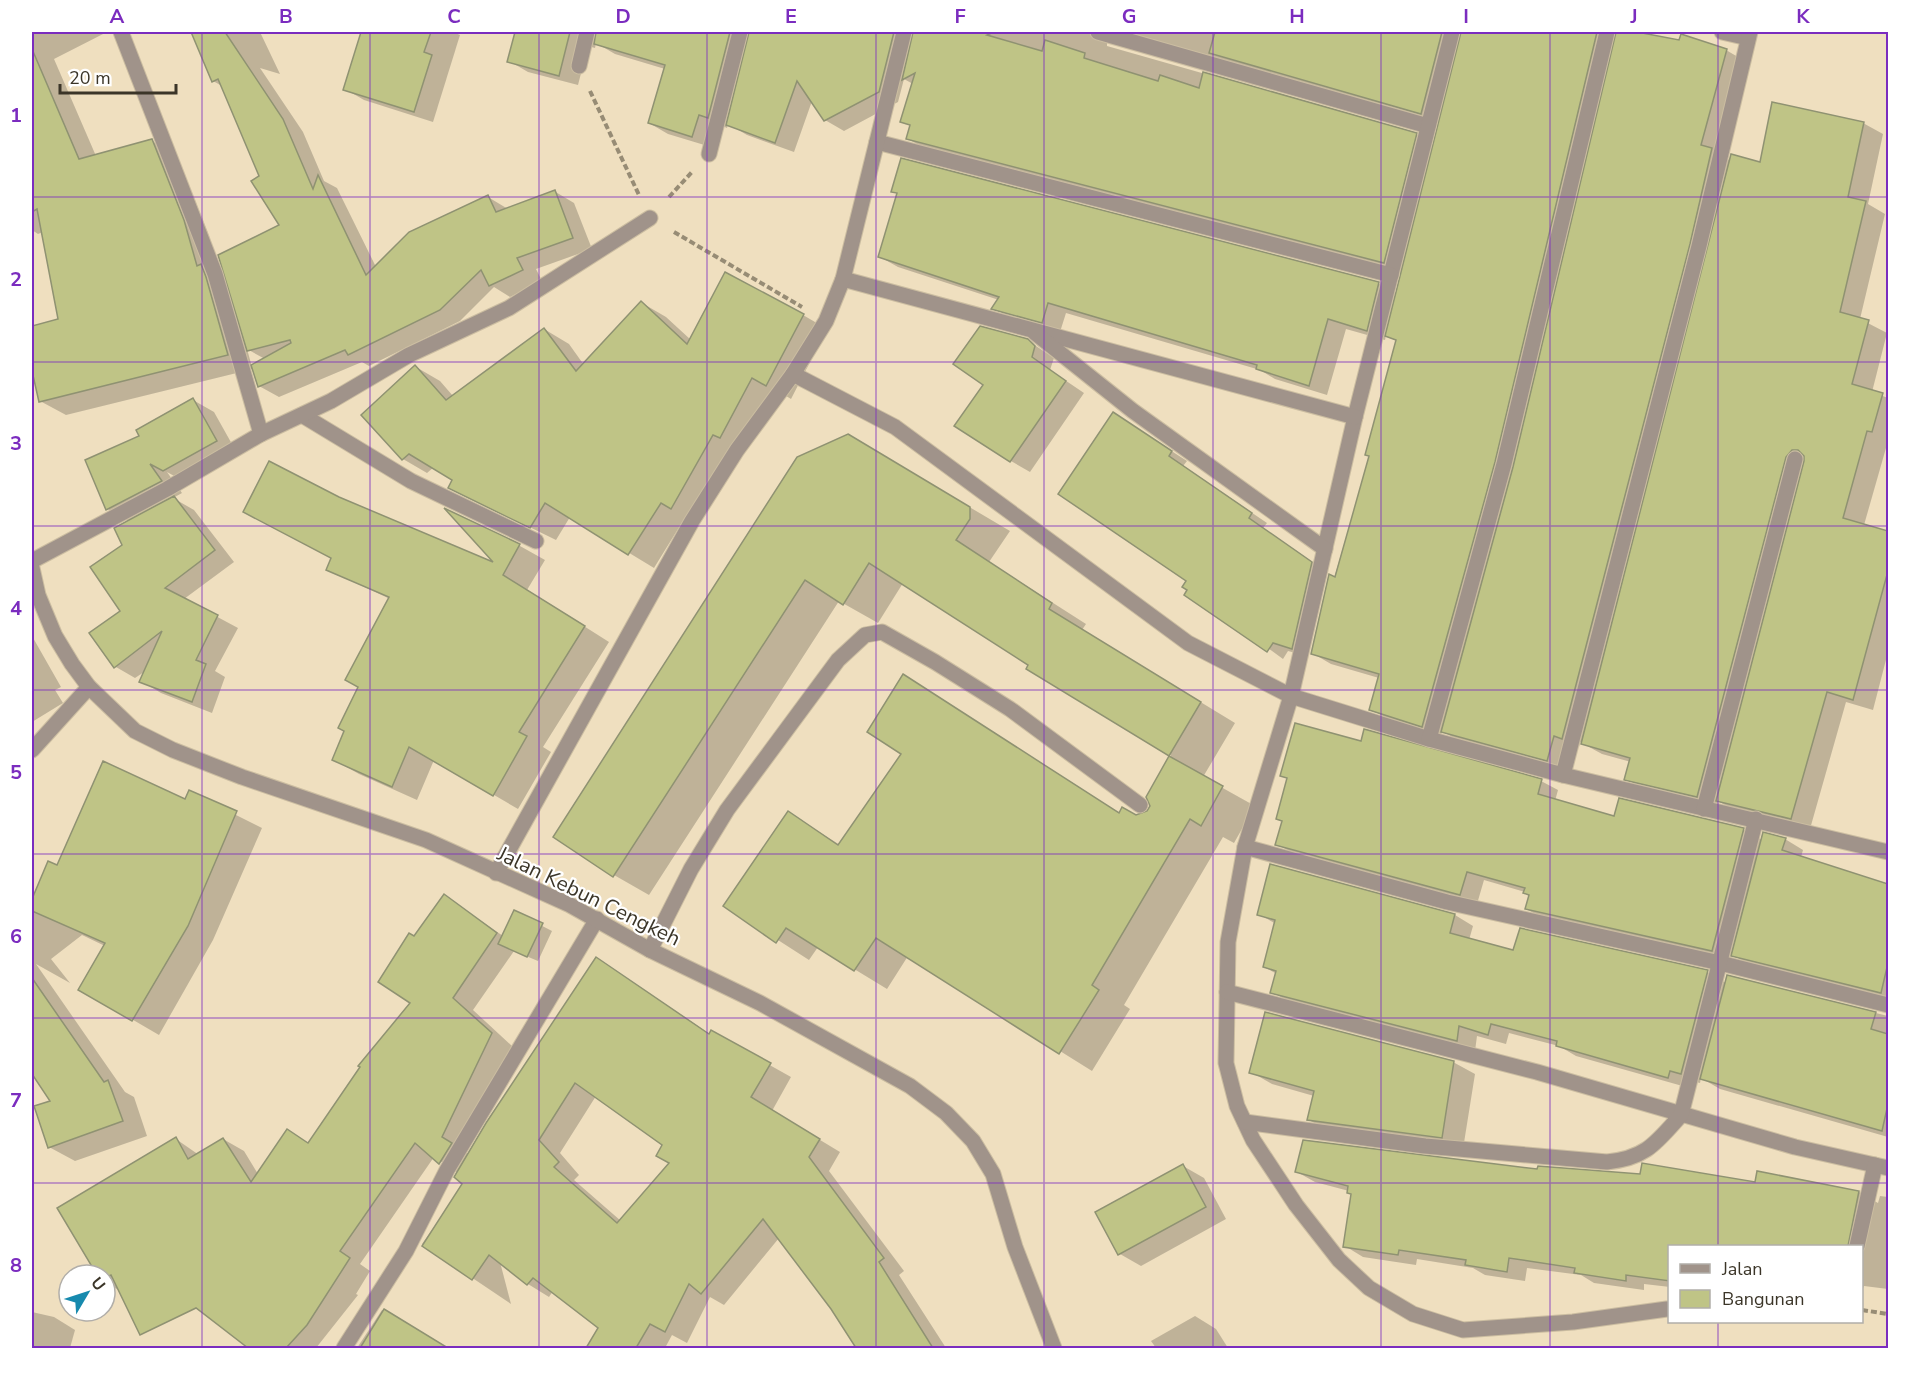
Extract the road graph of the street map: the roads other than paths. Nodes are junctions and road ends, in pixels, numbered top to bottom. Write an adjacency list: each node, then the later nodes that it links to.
1 (121, 32): 21 (street)
2 (587, 32): 10 (street)
3 (740, 32): 13 (street)
4 (903, 32): 12 (street)
5 (1098, 32): 11 (street)
6 (1452, 32): 11 (street)
7 (1607, 32): 29 (street)
8 (1722, 32): 9 (street)
9 (1749, 35): 31 (street)
10 (579, 66)
11 (1428, 126): 15 (street)
12 (877, 142): 15 (street); 16 (street)
13 (709, 154)
14 (650, 218): 19 (street)
15 (1391, 275): 20 (street)
16 (843, 279): 17 (street); 18 (street)
17 (1030, 329): 20 (street); 24 (street)
18 (793, 374): 28 (street); 37 (street)
19 (302, 415): 21 (street); 23 (street)
20 (1355, 417): 24 (street)
21 (261, 434): 25 (street)
22 (1795, 459): 33 (street)
23 (536, 542)
24 (1325, 549): 28 (street)
25 (32, 561)
26 (32, 568): 27 (street, Jalan Kebun Cengkeh)
27 (89, 687): 30 (street); 37 (street, Jalan Kebun Cengkeh)
28 (1291, 696): 29 (street); 35 (street)
29 (1429, 739): 31 (street)
30 (32, 750)
31 (1563, 775): 33 (street)
32 (1140, 805): 39 (street)
33 (1704, 809): 34 (street)
34 (1756, 819): 36 (street); 40 (street)
35 (1245, 847): 40 (street); 41 (street)
36 (1888, 852)
37 (496, 873): 38 (street, Jalan Kebun Cengkeh)
38 (597, 919): 39 (street, Jalan Kebun Cengkeh); 48 (street)
39 (650, 950): 49 (street, Jalan Kebun Cengkeh)
40 (1720, 963): 42 (street); 43 (street)
41 (1227, 992): 43 (street); 44 (street)
42 (1888, 1005)
43 (1681, 1115): 44 (street); 45 (street)
44 (1245, 1122): 47 (street)
45 (1882, 1166): 46 (street)
46 (1857, 1245)
47 (1667, 1309)
48 (344, 1348)
49 (1054, 1348)

